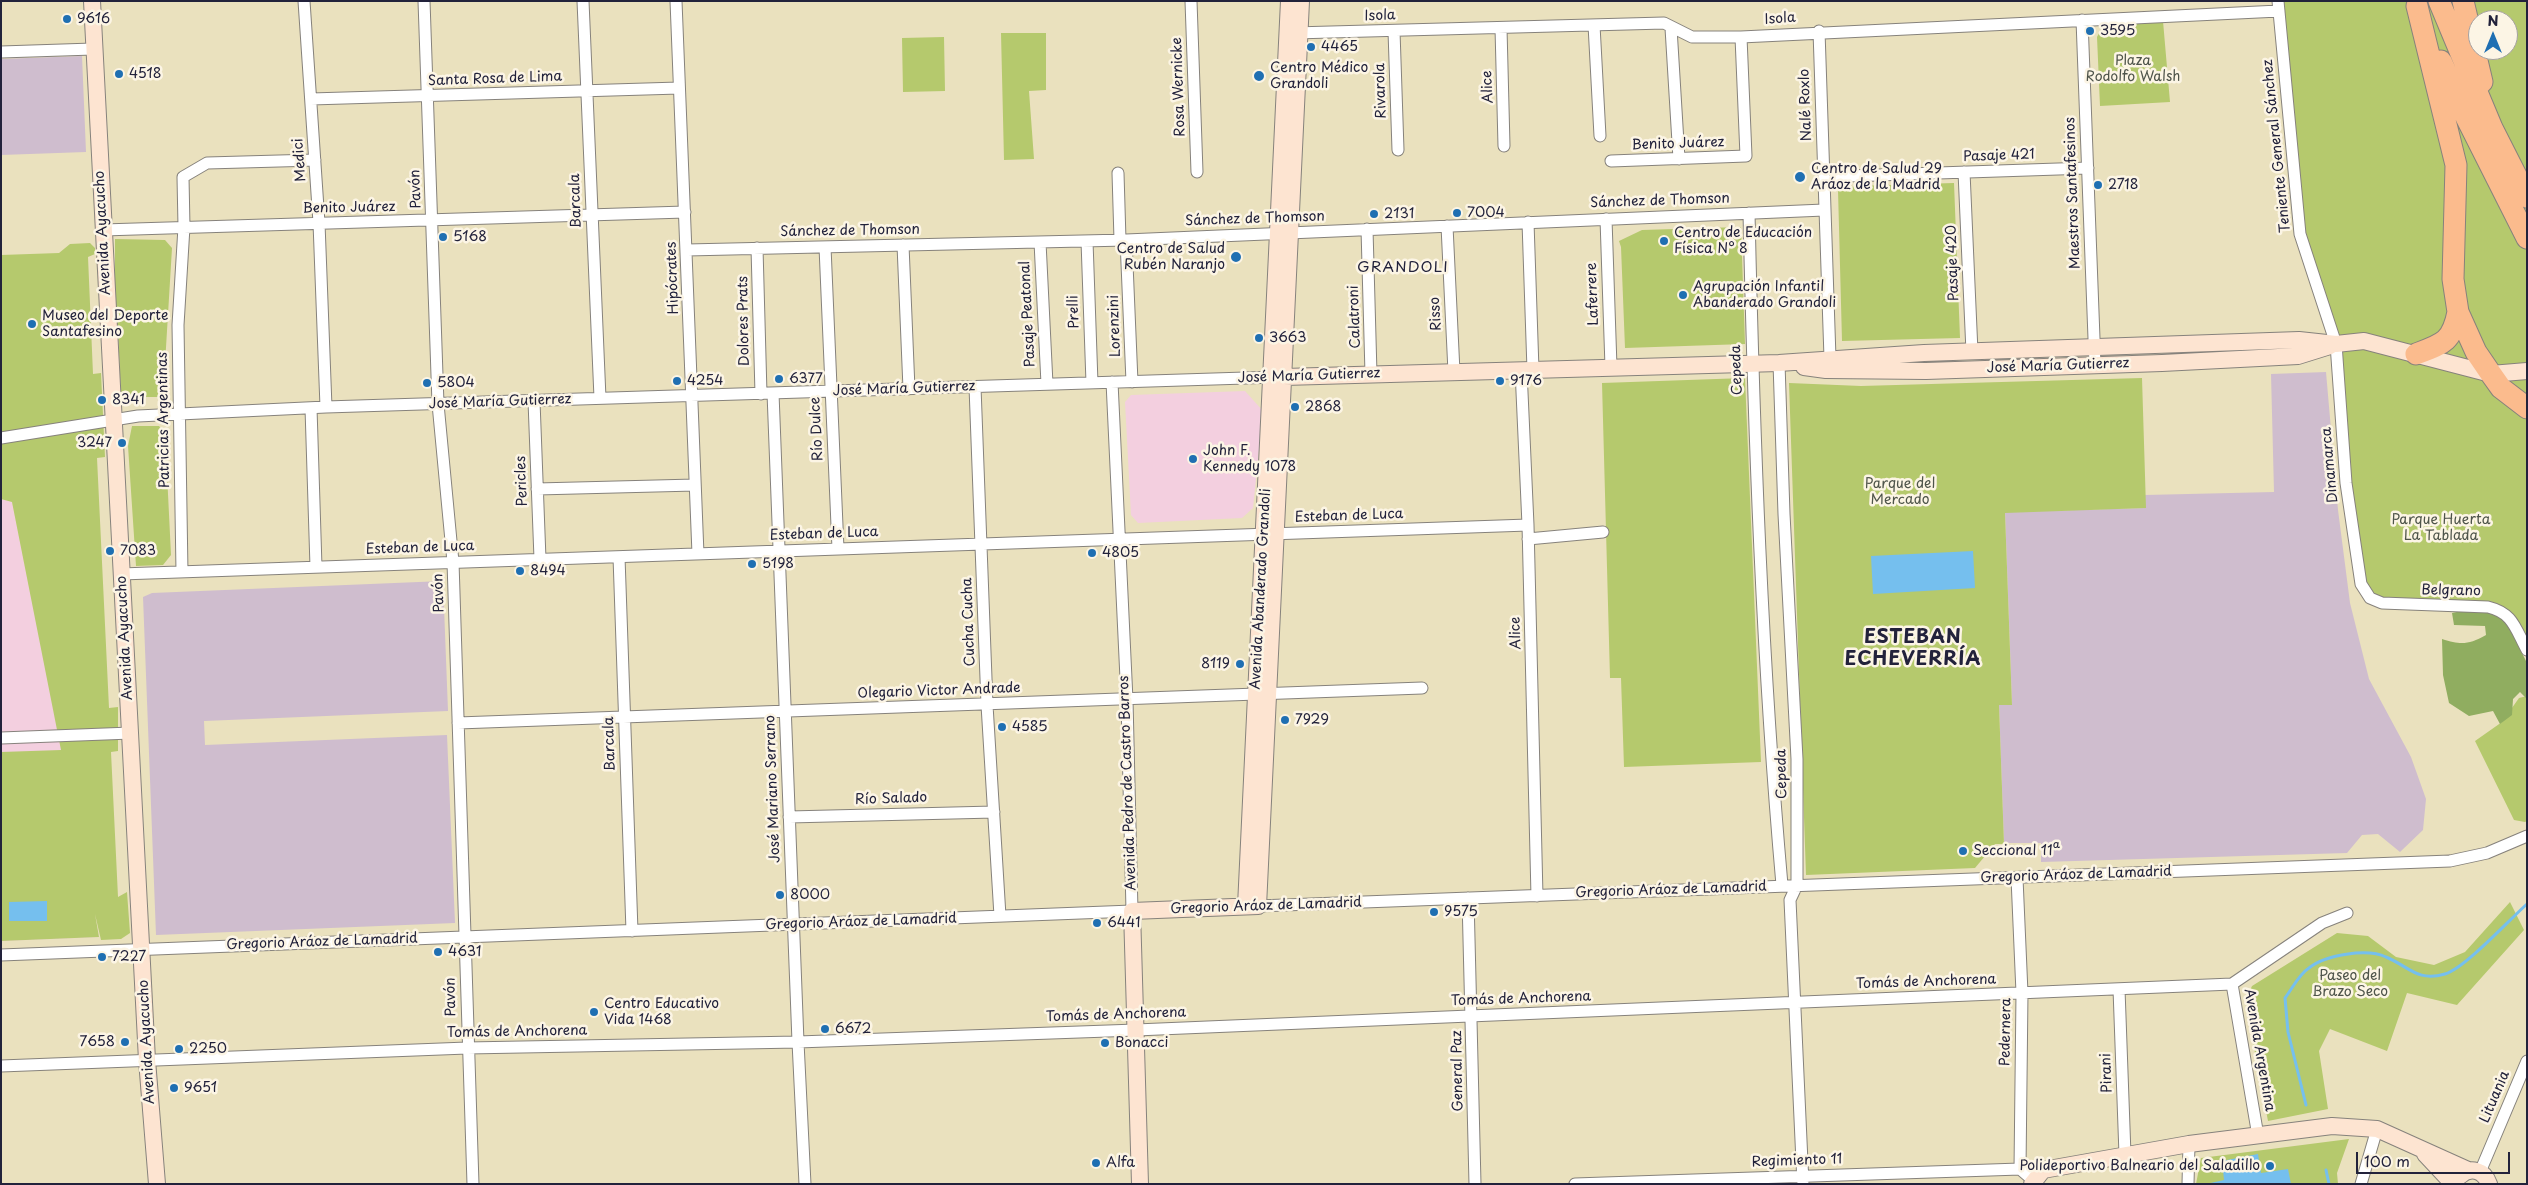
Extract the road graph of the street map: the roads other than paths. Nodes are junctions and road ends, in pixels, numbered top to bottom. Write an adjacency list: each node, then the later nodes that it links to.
1 (92, 1): 21 (street, Avenida Ayacucho)
2 (304, 1): 26 (street, Medici)
3 (424, 1): 25 (street, Pavón)
4 (583, 1): 24 (street, Barcala)
5 (676, 1): 23 (street, Hipócrates)
6 (1191, 1): 35 (street, Rosa Wernicke)
7 (1289, 1): 19 (street, Avenida Abanderado Grandoli)
8 (1301, 1): 19 (street, Avenida Abanderado Grandoli)
9 (2439, 1): 27 (highway)
10 (2463, 1): 27 (highway)
11 (2416, 4): 53 (highway); 61 (highway)
12 (2278, 6): 14 (street, Isola); 62 (street, Teniente General Sánchez)
13 (1594, 25): 15 (street, Isola); 16 (street, Isola); 28 (street)
14 (2082, 26): 18 (street, Isola); 34 (street, Maestros Santafesinos)
15 (1501, 28): 17 (street, Isola); 29 (street, Alice)
16 (1672, 28): 20 (street, Isola); 31 (street)
17 (1394, 31): 19 (street, Isola); 30 (street, Rivarola)
18 (1818, 31): 20 (street, Isola); 38 (street, Nalé Roxlo)
19 (1293, 33): 52 (street, Avenida Abanderado Grandoli)
20 (1740, 37): 31 (street, Benito Juárez)
21 (93, 49): 22 (street); 51 (street, Avenida Ayacucho)
22 (1, 52)
23 (679, 88): 24 (street, Santa Rosa de Lima); 41 (street, Hipócrates)
24 (587, 91): 25 (street, Santa Rosa de Lima); 43 (street, Barcala)
25 (428, 96): 26 (street, Santa Rosa de Lima); 45 (street, Pavón)
26 (311, 99): 32 (street, Medici)
27 (2492, 128): 39 (highway)
28 (1600, 136)
29 (1504, 146)
30 (1398, 150)
31 (1678, 159): 33 (street, Benito Juárez)
32 (315, 160): 47 (street, Medici); 49 (street, Patricias Argentinas)
33 (1611, 161)
34 (2088, 168): 36 (street, Pasaje 421); 63 (street, Maestros Santafesinos)
35 (1197, 172)
36 (1964, 172): 38 (street, Pasaje 421); 64 (street, Pasaje 420)
37 (1118, 173): 55 (street, Lorenzini)
38 (1823, 183): 40 (street, Nalé Roxlo)
39 (2527, 197)
40 (1824, 210): 42 (street, Sánchez de Thomson); 66 (street, Nalé Roxlo)
41 (685, 212): 43 (street, Benito Juárez); 60 (street, Hipócrates)
42 (1749, 213): 44 (street, Sánchez de Thomson); 68 (street, Cepeda)
43 (592, 214): 45 (street, Benito Juárez); 87 (street, Barcala)
44 (1606, 219): 46 (street, Sánchez de Thomson); 70 (street, Laferrere)
45 (432, 220): 47 (street, Benito Juárez); 89 (street, Pavón)
46 (1528, 222): 48 (street, Sánchez de Thomson); 71 (street, Alice)
47 (319, 223): 49 (street, Benito Juárez); 90 (street, Medici)
48 (1447, 226): 50 (street, Sánchez de Thomson); 73 (street, Risso)
49 (184, 227): 51 (street, Benito Juárez); 93 (street, Patricias Argentinas)
50 (1367, 229): 52 (street, Sánchez de Thomson); 74 (street, Calatroni)
51 (103, 230): 94 (street, Avenida Ayacucho)
52 (1284, 233): 55 (street, Sánchez de Thomson); 76 (street, Avenida Abanderado Grandoli)
53 (2527, 238)
54 (1087, 240): 55 (street, Sánchez de Thomson); 56 (street, Sánchez de Thomson); 79 (street, Prelli)
55 (1123, 240): 78 (street, Lorenzini)
56 (1040, 242): 57 (street, Sánchez de Thomson); 80 (street, Pasaje Peatonal)
57 (903, 245): 58 (street, Sánchez de Thomson); 82 (street)
58 (825, 247): 59 (street, Sánchez de Thomson); 83 (street, Río Dulce)
59 (757, 248): 60 (street, Sánchez de Thomson); 85 (street, Dolores Prats)
60 (687, 250): 86 (street, Hipócrates)
61 (2458, 312): 65 (highway); 75 (highway)
62 (2336, 344): 63 (street, José María Gutierrez); 65 (street, José María Gutierrez); 69 (street, José María Gutierrez); 113 (street, Dinamarca)
63 (2094, 348): 64 (street, José María Gutierrez); 69 (street, Maestros Santafesinos)
64 (1972, 352): 66 (street, José María Gutierrez)
65 (2416, 354): 75 (street, José María Gutierrez)
66 (1830, 358): 67 (street, José María Gutierrez)
67 (1780, 362): 68 (street, José María Gutierrez); 69 (street, José María Gutierrez); 128 (street, Cepeda)
68 (1752, 363): 70 (street, José María Gutierrez); 129 (street, Cepeda)
69 (2095, 365)
70 (1611, 367): 71 (street, José María Gutierrez)
71 (1527, 370): 73 (street, José María Gutierrez); 98 (street, Alice)
72 (2527, 371): 75 (street, José María Gutierrez)
73 (1454, 372): 74 (street, José María Gutierrez)
74 (1371, 374): 76 (street, José María Gutierrez)
75 (2491, 374): 92 (highway)
76 (1278, 377): 78 (street, José María Gutierrez); 100 (street, Avenida Abanderado Grandoli)
77 (1112, 382): 78 (street, José María Gutierrez); 79 (street, José María Gutierrez); 101 (street, Avenida Pedro de Castro Barros)
78 (1132, 382)
79 (1092, 383): 80 (street, José María Gutierrez)
80 (1047, 384): 81 (street, José María Gutierrez)
81 (975, 387): 82 (street, José María Gutierrez); 103 (street, Cucha Cucha)
82 (909, 389): 83 (street, José María Gutierrez)
83 (831, 391): 84 (street, José María Gutierrez); 104 (street, Río Dulce)
84 (773, 393): 85 (street, José María Gutierrez); 105 (street, José Mariano Serrano)
85 (761, 394): 86 (street, José María Gutierrez)
86 (692, 396): 87 (street, José María Gutierrez); 96 (street, Hipócrates)
87 (600, 398): 88 (street, José María Gutierrez)
88 (534, 401): 89 (street, José María Gutierrez); 97 (street, Pericles)
89 (438, 404): 90 (street, José María Gutierrez); 109 (street, Pavón)
90 (326, 407): 91 (street, José María Gutierrez)
91 (311, 408): 93 (street, José María Gutierrez); 110 (street)
92 (2527, 408)
93 (178, 414): 94 (street, José María Gutierrez); 111 (street, Patricias Argentinas)
94 (112, 419): 95 (street, José María Gutierrez); 112 (street, Avenida Ayacucho)
95 (1, 438)
96 (695, 485): 97 (street); 106 (street, Hipócrates)
97 (537, 489): 108 (street, Pericles)
98 (1528, 525): 100 (street, Esteban de Luca); 102 (street, Alice)
99 (1603, 532): 102 (street)
100 (1269, 534): 101 (street, Esteban de Luca); 116 (street, Avenida Abanderado Grandoli)
101 (1118, 539): 103 (street, Esteban de Luca); 117 (street, Avenida Pedro de Castro Barros)
102 (1528, 539): 130 (street, Alice)
103 (981, 544): 104 (street, Esteban de Luca); 118 (street, Cucha Cucha)
104 (838, 549): 105 (street, Esteban de Luca)
105 (779, 551): 106 (street, Esteban de Luca); 119 (street, José Mariano Serrano)
106 (698, 554): 107 (street, Esteban de Luca)
107 (619, 557): 108 (street, Esteban de Luca); 120 (street, Barcala)
108 (540, 559): 109 (street, Esteban de Luca)
109 (452, 562): 110 (street, Esteban de Luca); 121 (street, Pavón)
110 (316, 567): 111 (street, Esteban de Luca)
111 (182, 572): 112 (street, Esteban de Luca)
112 (121, 574): 122 (street, Avenida Ayacucho)
113 (2361, 584): 114 (street, Belgrano)
114 (2527, 650)
115 (1422, 688): 116 (street, Olegario Victor Andrade)
116 (1262, 694): 117 (street, Olegario Victor Andrade); 132 (street, Avenida Abanderado Grandoli)
117 (1127, 700): 118 (street, Olegario Victor Andrade); 133 (street, Avenida Pedro de Castro Barros)
118 (987, 705): 119 (street, Olegario Victor Andrade); 124 (street, Cucha Cucha)
119 (785, 712): 120 (street, Olegario Victor Andrade); 125 (street, José Mariano Serrano)
120 (624, 717): 121 (street, Olegario Victor Andrade); 137 (street, Barcala)
121 (458, 723): 138 (street, Pavón)
122 (130, 733): 123 (street); 139 (street, Avenida Ayacucho)
123 (1, 738)
124 (994, 812): 125 (street, Río Salado); 135 (street, Cucha Cucha)
125 (789, 817): 136 (street, José Mariano Serrano)
126 (2527, 836): 127 (street, Gregorio Aráoz de Lamadrid)
127 (2017, 878): 128 (street, Gregorio Aráoz de Lamadrid); 143 (street, Pedernera)
128 (1797, 884): 129 (street, Gregorio Aráoz de Lamadrid); 144 (street, Cepeda)
129 (1782, 885): 130 (street, Gregorio Aráoz de Lamadrid)
130 (1537, 896): 131 (street, Gregorio Aráoz de Lamadrid)
131 (1468, 898): 132 (street, Gregorio Aráoz de Lamadrid); 145 (street, General Paz)
132 (1252, 906): 133 (street, Gregorio Aráoz de Lamadrid)
133 (1132, 911): 135 (street, Gregorio Aráoz de Lamadrid); 146 (street, Avenida Pedro de Castro Barros)
134 (2348, 913): 141 (street, Avenida Argentina)
135 (1000, 916): 136 (street, Gregorio Aráoz de Lamadrid)
136 (793, 924): 137 (street, Gregorio Aráoz de Lamadrid); 147 (street, José Mariano Serrano)
137 (632, 930): 138 (street, Gregorio Aráoz de Lamadrid)
138 (465, 937): 139 (street, Gregorio Aráoz de Lamadrid); 148 (street, Pavón)
139 (141, 949): 140 (street, Gregorio Aráoz de Lamadrid); 149 (street, Avenida Ayacucho)
140 (1, 955)
141 (2232, 984): 142 (street, Tomás de Anchorena); 153 (street, Avenida Argentina)
142 (2119, 989): 143 (street, Tomás de Anchorena); 156 (street, Pirani)
143 (2022, 993): 144 (street, Tomás de Anchorena); 157 (street, Pedernera)
144 (1795, 1002): 145 (street, Tomás de Anchorena); 159 (street, Cepeda)
145 (1472, 1016): 146 (street, Tomás de Anchorena); 165 (street, General Paz)
146 (1136, 1030): 147 (street, Tomás de Anchorena); 164 (street, Avenida Pedro de Castro Barros)
147 (798, 1042): 148 (street, Tomás de Anchorena); 163 (street, José Mariano Serrano)
148 (467, 1048): 149 (street, Tomás de Anchorena); 162 (street, Pavón)
149 (147, 1060): 151 (street, Tomás de Anchorena); 161 (street, Avenida Ayacucho)
150 (2527, 1061): 158 (street, Lituania)
151 (1, 1066)
152 (2377, 1129): 153 (street); 155 (street); 168 (street)
153 (2258, 1136): 154 (street)
154 (2189, 1144): 156 (street); 167 (street)
155 (2420, 1150): 158 (street); 169 (street)
156 (2125, 1156): 160 (street)
157 (2020, 1169): 159 (street, Regimiento 11); 160 (street)
158 (2484, 1178): 169 (street)
159 (1802, 1180): 166 (street, Regimiento 11)
160 (2033, 1183)
161 (156, 1184)
162 (473, 1184)
163 (805, 1184)
164 (1140, 1184)
165 (1475, 1184)
166 (1575, 1184)
167 (2188, 1184)
168 (2361, 1184)
169 (2454, 1184)

